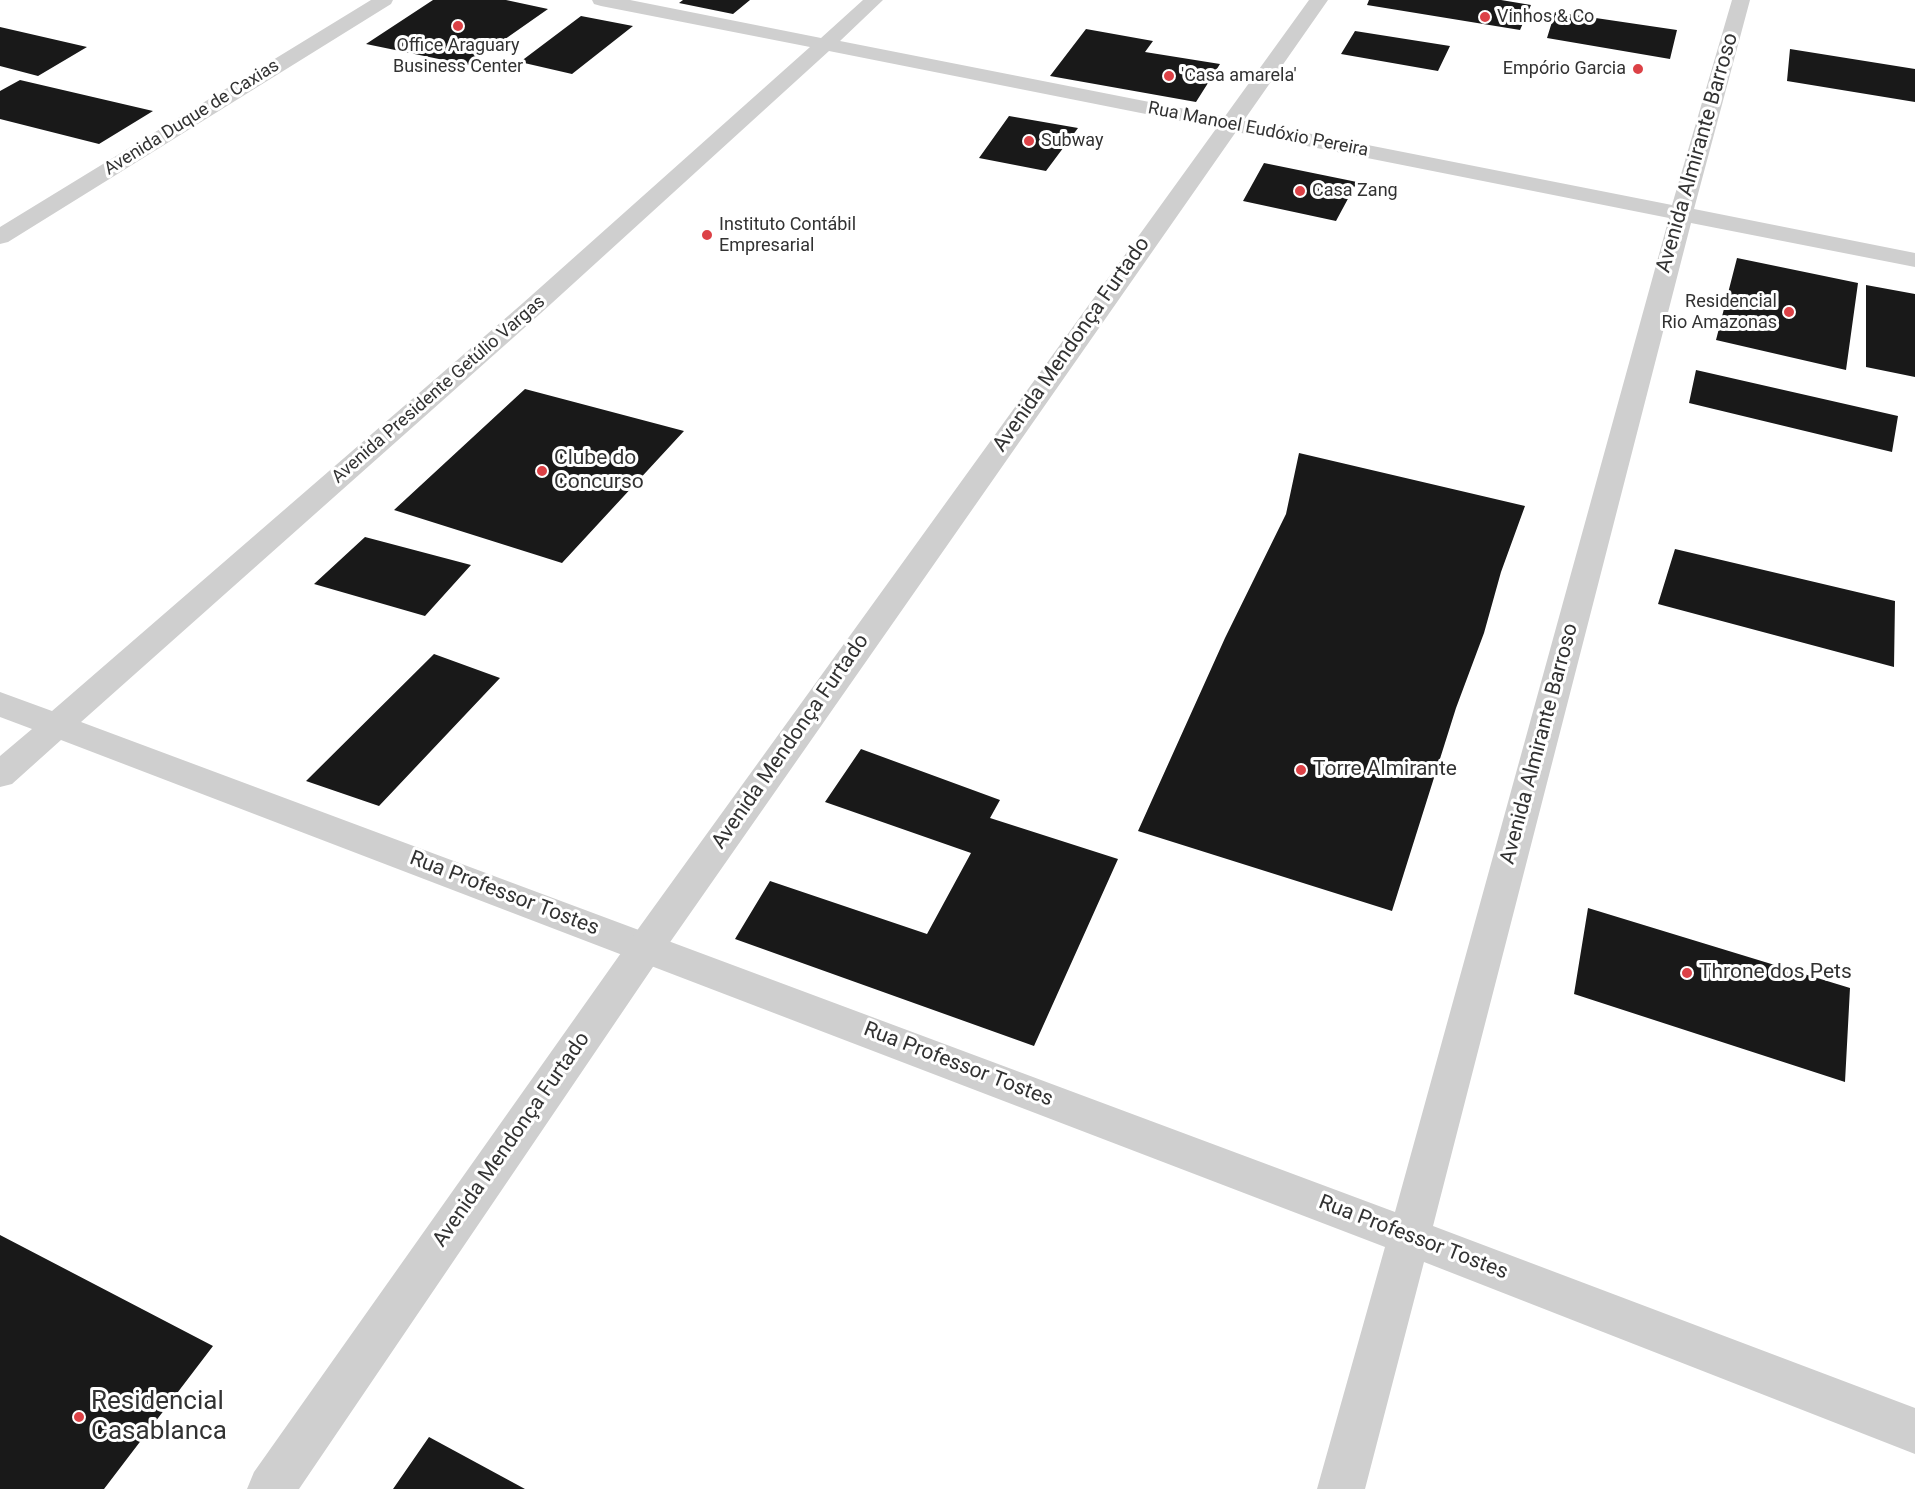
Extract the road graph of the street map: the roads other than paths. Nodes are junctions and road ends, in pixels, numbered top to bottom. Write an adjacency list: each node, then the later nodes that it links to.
1 (384, 0): 9 (street, Avenida Duque de Caxias)
2 (601, 0): 6 (street, Rua Manoel Eudóxio Pereira)
3 (874, 0): 6 (street, Avenida Presidente Getúlio Vargas)
4 (1319, 0): 7 (street, Avenida Mendonça Furtado)
5 (1741, 0): 8 (street, Avenida Almirante Barroso)
6 (823, 46): 7 (street, Rua Manoel Eudóxio Pereira); 12 (street, Avenida Presidente Getúlio Vargas)
7 (1229, 124): 8 (street, Rua Manoel Eudóxio Pereira); 14 (street, Avenida Mendonça Furtado)
8 (1680, 213): 10 (street, Rua Manoel Eudóxio Pereira); 15 (street, Avenida Almirante Barroso)
9 (0, 237)
10 (1915, 260)
11 (0, 704): 12 (street, Rua Professor Tostes)
12 (56, 726): 13 (street, Avenida Presidente Getúlio Vargas); 14 (street, Rua Professor Tostes)
13 (0, 775)
14 (645, 947): 15 (street, Rua Professor Tostes); 17 (street, Avenida Mendonça Furtado)
15 (1410, 1237): 16 (street, Rua Professor Tostes); 18 (street, Avenida Almirante Barroso)
16 (1915, 1431)
17 (271, 1489)
18 (1341, 1489)

